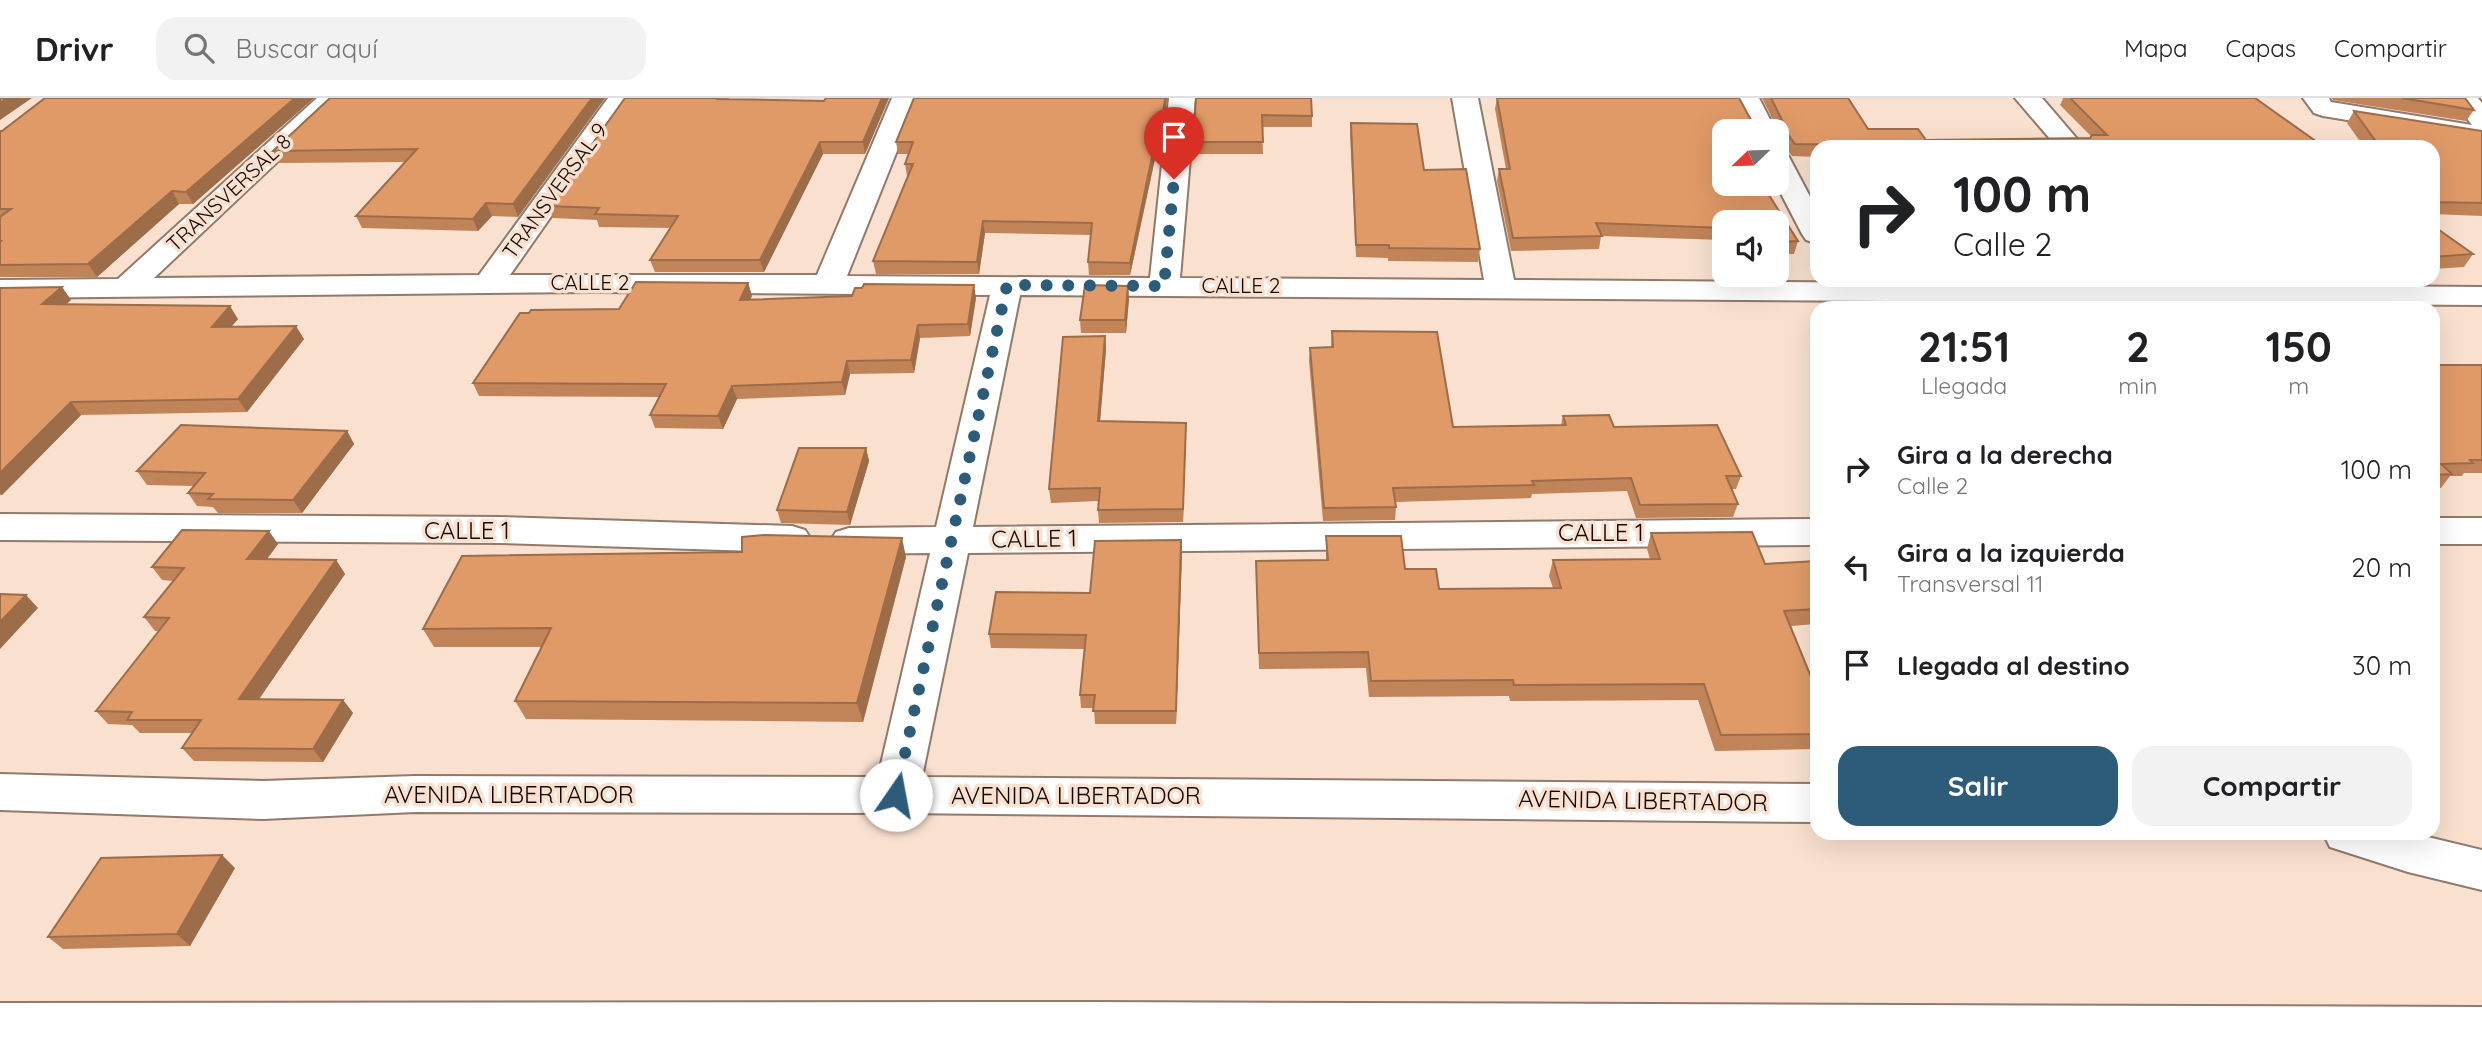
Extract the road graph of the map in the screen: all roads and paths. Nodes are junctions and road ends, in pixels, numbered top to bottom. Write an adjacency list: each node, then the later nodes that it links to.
1 (332, 98): 23 (street, TRANSVERSAL 8)
2 (621, 98): 16 (street, TRANSVERSAL 9)
3 (905, 98): 17 (street)
4 (1182, 98): 20 (street)
5 (1465, 98): 21 (street)
6 (1746, 98): 10 (street)
7 (2028, 98): 13 (street)
8 (2316, 98): 12 (street)
9 (2465, 98): 11 (street)
10 (1757, 119)
11 (2482, 120)
12 (2482, 134)
13 (2065, 140)
14 (1789, 182): 15 (street)
15 (1810, 222)
16 (488, 284): 17 (street, CALLE 2); 23 (street, CALLE 2)
17 (829, 284): 18 (street, CALLE 2)
18 (1007, 285): 20 (street, CALLE 2); 30 (street)
19 (1810, 285): 21 (street, CALLE 2)
20 (1164, 286): 21 (street, CALLE 2)
21 (1500, 287)
22 (2194, 287): 25 (street, CALLE 2)
23 (126, 288): 24 (street, CALLE 2)
24 (0, 289)
25 (2482, 296)
26 (0, 527): 30 (street, CALLE 1)
27 (2440, 531): 28 (street)
28 (2482, 531)
29 (1810, 532): 30 (street, CALLE 1)
30 (951, 540): 32 (street)
31 (0, 792): 32 (street, AVENIDA LIBERTADOR)
32 (896, 795): 33 (street, AVENIDA LIBERTADOR)
33 (1810, 803)
34 (2369, 840): 35 (street)
35 (2482, 870)
36 (0, 1027): 37 (street)
37 (2482, 1031)

